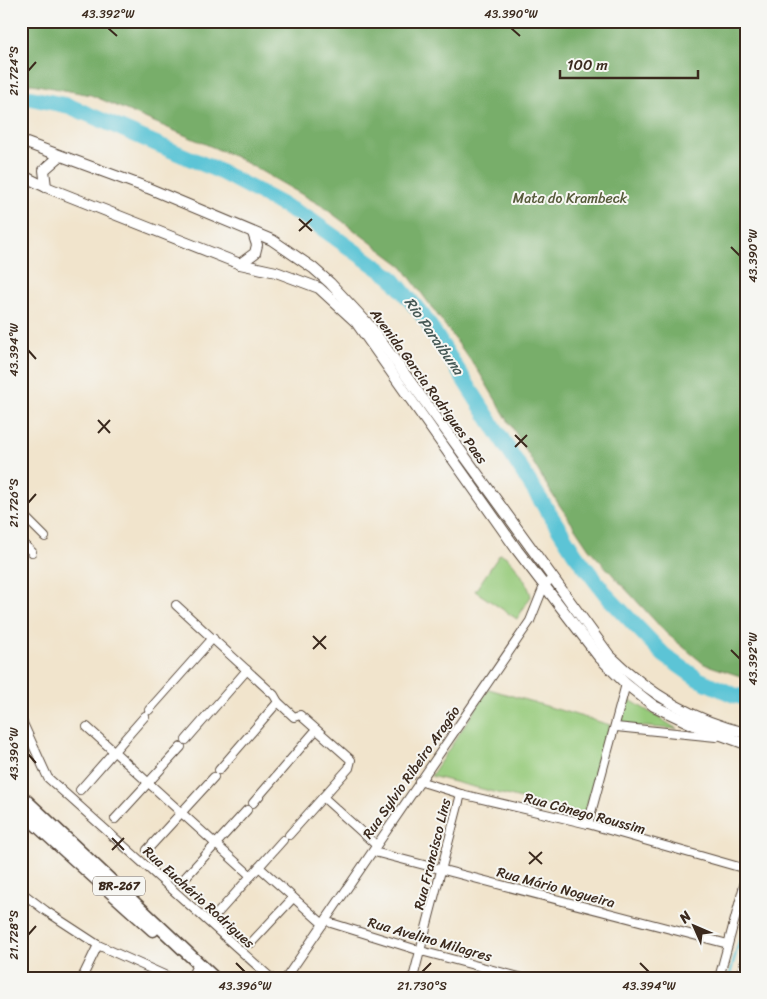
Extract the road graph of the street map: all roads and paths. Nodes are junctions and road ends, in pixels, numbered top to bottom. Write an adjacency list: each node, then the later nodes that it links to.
1 (21, 142): 2 (main road, Avenida Garcia Rodrigues Paes)
2 (60, 157): 4 (main road); 5 (main road, Avenida Garcia Rodrigues Paes)
3 (21, 175): 4 (main road, Avenida Garcia Rodrigues Paes)
4 (46, 187): 6 (main road, Avenida Garcia Rodrigues Paes)
5 (254, 233): 6 (main road); 11 (main road, Avenida Garcia Rodrigues Paes)
6 (240, 264): 11 (main road, Avenida Garcia Rodrigues Paes)
7 (21, 513): 8 (street)
8 (45, 537)
9 (21, 542): 10 (street)
10 (32, 552)
11 (548, 582): 15 (main road, Avenida Garcia Rodrigues Paes); 16 (main road, Avenida Garcia Rodrigues Paes); 30 (street, Rua Sylvio Ribeiro Aragão)
12 (176, 605): 13 (street)
13 (213, 638): 14 (street); 27 (street)
14 (247, 670): 17 (street); 24 (street)
15 (626, 684): 16 (main road); 20 (street); 23 (main road, Avenida Garcia Rodrigues Paes)
16 (658, 695): 22 (main road, Avenida Garcia Rodrigues Paes)
17 (278, 702): 21 (street); 28 (street)
18 (21, 719): 63 (street, Rua Euchério Rodrigues)
19 (87, 727): 27 (street)
20 (616, 727): 23 (street, Avenida Garcia Rodrigues Paes); 39 (street)
21 (316, 730): 35 (street); 40 (street)
22 (746, 733)
23 (724, 738): 25 (main road, Avenida Garcia Rodrigues Paes)
24 (186, 740)
25 (746, 744)
26 (180, 747): 31 (street)
27 (114, 752): 31 (street); 32 (street)
28 (219, 770)
29 (214, 777): 37 (street)
30 (419, 781): 33 (street, Rua Cônego Roussim); 41 (street, Rua Sylvio Ribeiro Aragão)
31 (148, 783): 37 (street); 38 (street)
32 (80, 790)
33 (461, 794): 39 (street, Rua Cônego Roussim); 46 (street, Rua Francisco Lins)
34 (21, 796): 62 (highway, BR-267)
35 (323, 797): 41 (street); 44 (street)
36 (21, 811): 59 (highway, BR-267)
37 (181, 813): 40 (street); 42 (street)
38 (115, 819)
39 (588, 824): 45 (street, Rua Cônego Roussim)
40 (216, 844): 47 (street); 49 (street)
41 (376, 845): 53 (street, Rua Sylvio Ribeiro Aragão)
42 (147, 850)
43 (378, 854): 46 (street, Rua Mário Nogueira)
44 (259, 868): 47 (street); 51 (street)
45 (746, 869)
46 (440, 870): 55 (street, Rua Mário Nogueira); 57 (street, Rua Francisco Lins)
47 (251, 876): 52 (street)
48 (746, 878): 55 (street)
49 (182, 882)
50 (21, 892): 56 (street)
51 (293, 898): 53 (street); 54 (street)
52 (216, 915)
53 (327, 923): 57 (street, Rua Avelino Milagres); 64 (street, Rua Sylvio Ribeiro Aragão)
54 (251, 944)
55 (728, 944): 67 (street)
56 (98, 945): 60 (street); 61 (street)
57 (421, 951): 65 (street, Rua Francisco Lins); 66 (street, Rua Avelino Milagres)
58 (746, 956): 68 (street)
59 (197, 975)
60 (82, 978)
61 (171, 978)
62 (214, 978)
63 (271, 978)
64 (286, 978)
65 (413, 978)
66 (523, 978)
67 (720, 978)
68 (740, 978)

